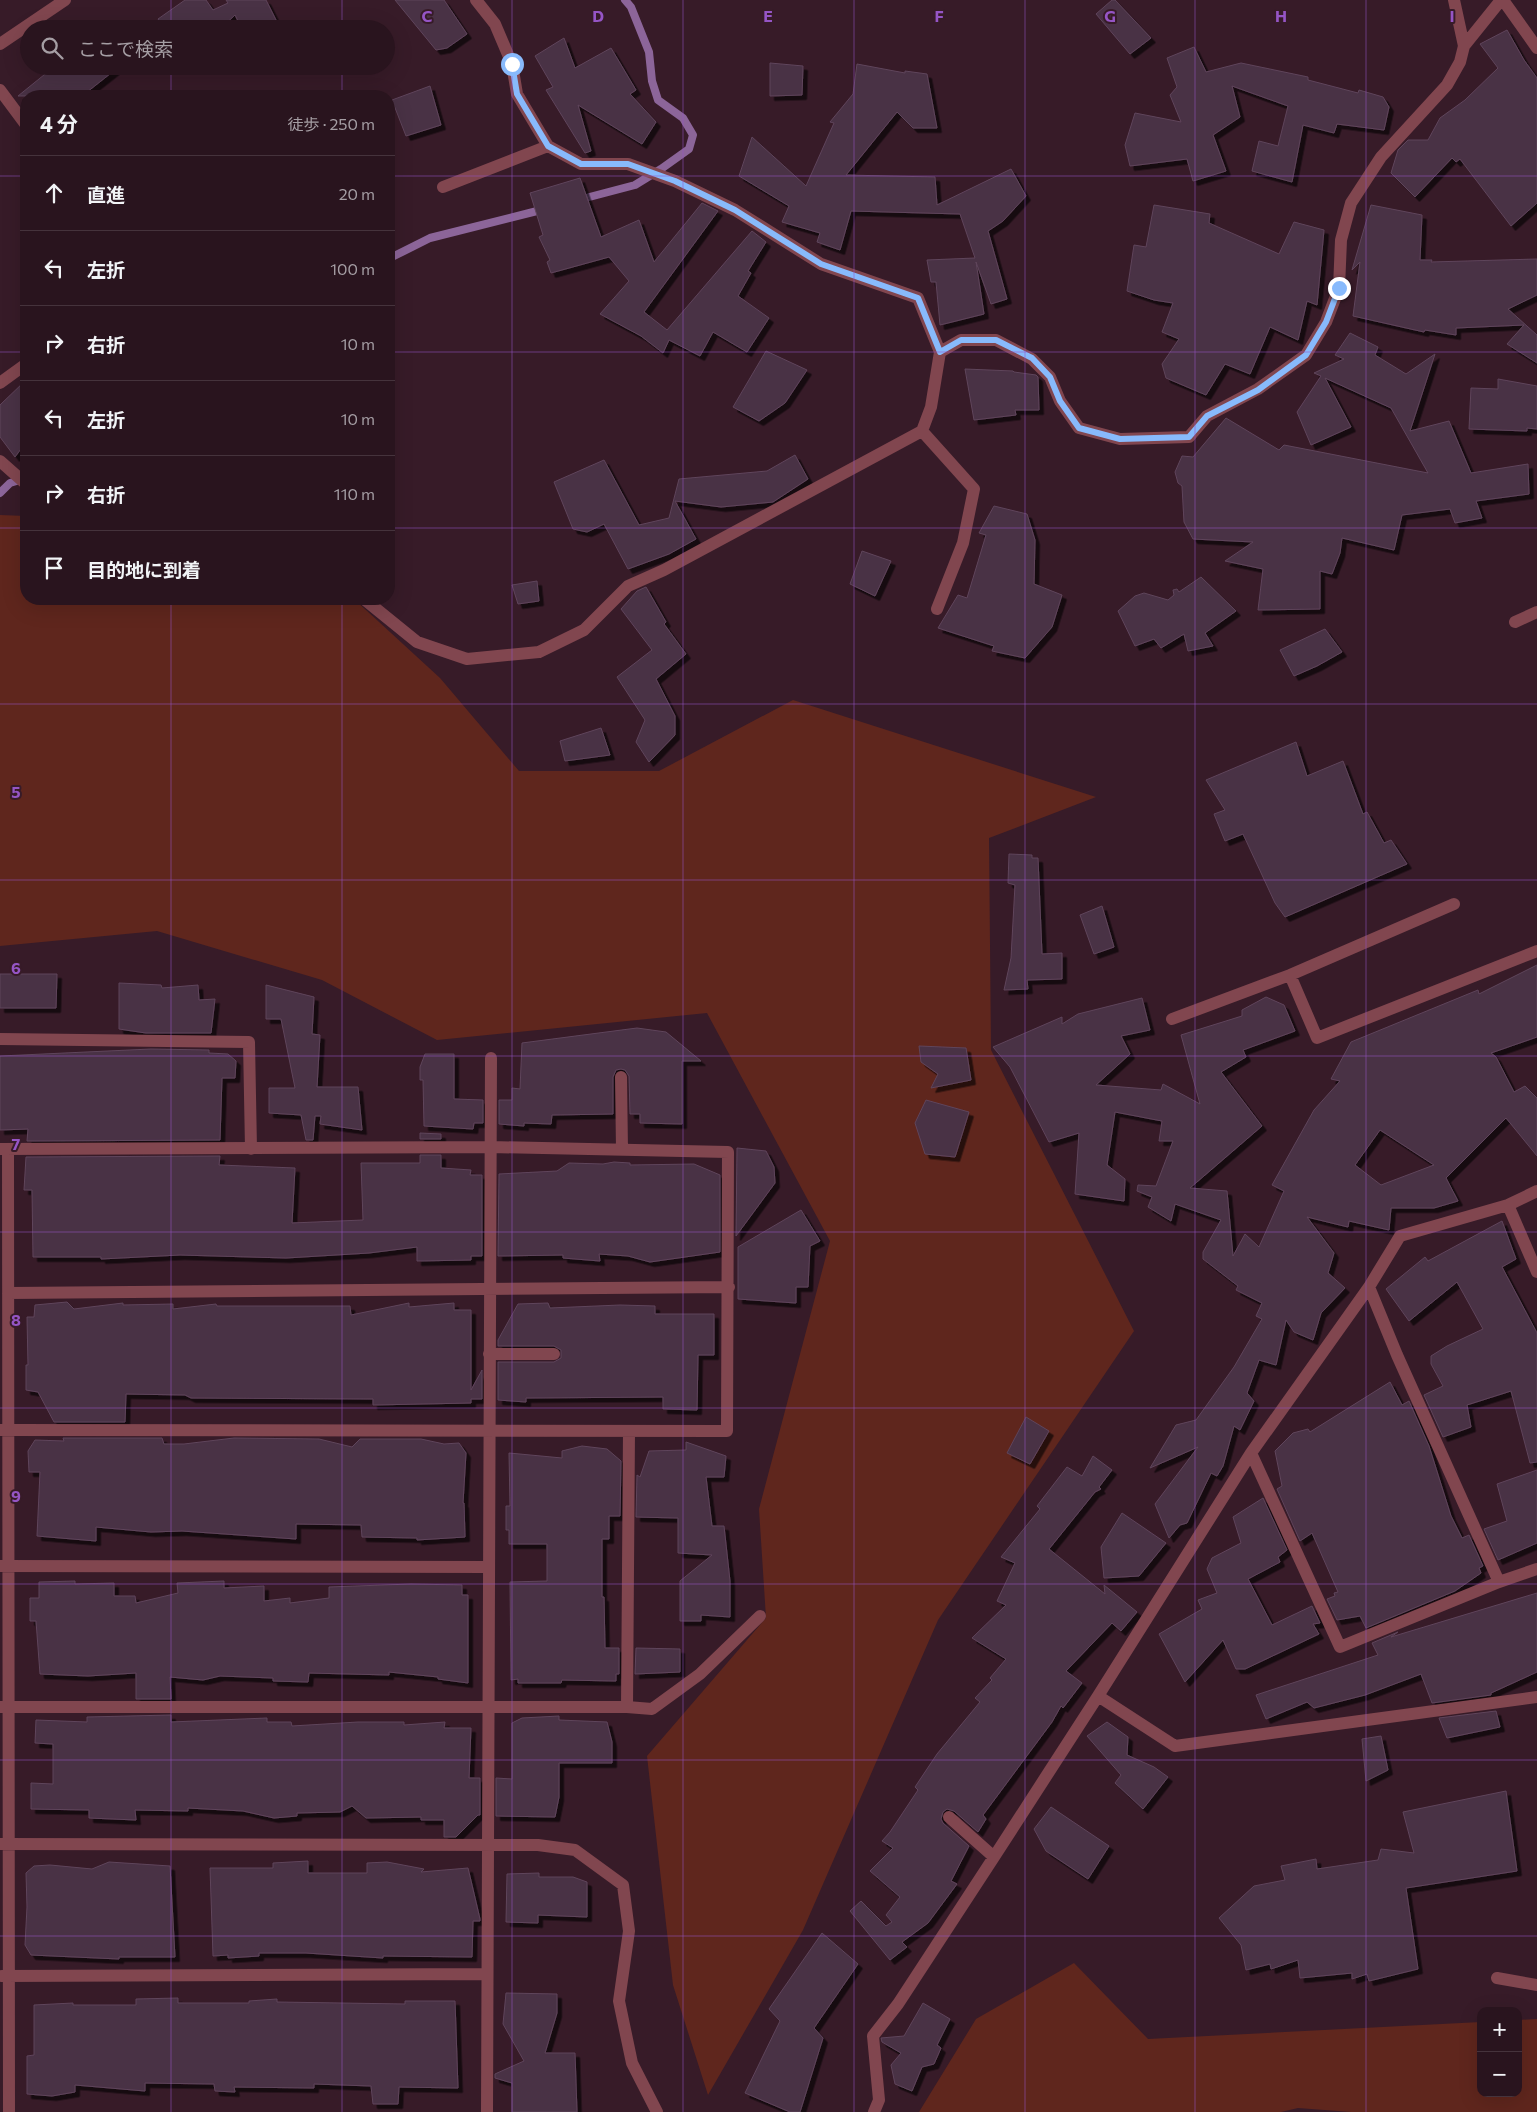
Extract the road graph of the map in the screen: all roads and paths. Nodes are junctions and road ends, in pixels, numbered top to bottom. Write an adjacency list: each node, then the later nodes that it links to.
1 (65, 0): 5 (street)
2 (476, 0): 12 (street)
3 (1454, 0): 8 (street)
4 (1502, 0): 8 (street); 9 (street)
5 (35, 20)
6 (20, 30): 7 (street)
7 (0, 44)
8 (1464, 46): 14 (street)
9 (1537, 48)
10 (0, 90): 11 (street)
11 (20, 117)
12 (548, 146): 13 (street); 14 (street)
13 (443, 187)
14 (940, 352): 17 (street)
15 (20, 368): 16 (street)
16 (0, 383)
17 (922, 431): 20 (street); 21 (street)
18 (0, 460): 19 (street)
19 (20, 478)
20 (371, 605)
21 (937, 609)
22 (1537, 612): 23 (street)
23 (1515, 622)
24 (1454, 904): 26 (street)
25 (1537, 951): 26 (street)
26 (1290, 975): 27 (street)
27 (1172, 1019)
28 (0, 1040): 32 (street)
29 (491, 1058): 31 (street)
30 (621, 1078): 34 (street)
31 (490, 1147): 32 (street); 34 (street); 40 (street)
32 (251, 1149): 33 (street)
33 (4, 1150): 41 (street)
34 (622, 1150): 38 (street)
35 (1537, 1191): 36 (street)
36 (1508, 1204): 37 (street); 39 (street)
37 (1537, 1272)
38 (729, 1287): 40 (street); 46 (street)
39 (1369, 1287): 47 (street); 51 (street)
40 (490, 1290): 41 (street); 42 (street)
41 (8, 1293): 44 (street)
42 (490, 1354): 43 (street); 45 (street)
43 (554, 1354)
44 (4, 1430): 45 (street); 48 (street)
45 (490, 1431): 46 (street); 49 (street)
46 (629, 1431): 56 (street)
47 (1251, 1453): 51 (street); 53 (street)
48 (4, 1566): 49 (street); 55 (street)
49 (489, 1567): 57 (street)
50 (1537, 1569): 51 (street)
51 (1499, 1582)
52 (760, 1616): 56 (street)
53 (1098, 1696): 54 (street); 61 (street)
54 (1537, 1696)
55 (4, 1707): 57 (street); 59 (street)
56 (627, 1707): 57 (street)
57 (488, 1708): 60 (street)
58 (949, 1817): 61 (street)
59 (4, 1844): 60 (street); 63 (street)
60 (488, 1846): 62 (street); 68 (street)
61 (994, 1857): 69 (street)
62 (487, 1974): 63 (street); 67 (street)
63 (4, 1976): 66 (street)
64 (1497, 1978): 65 (street)
65 (1537, 1985)
66 (9, 2112)
67 (487, 2112)
68 (657, 2112)
69 (874, 2112)

